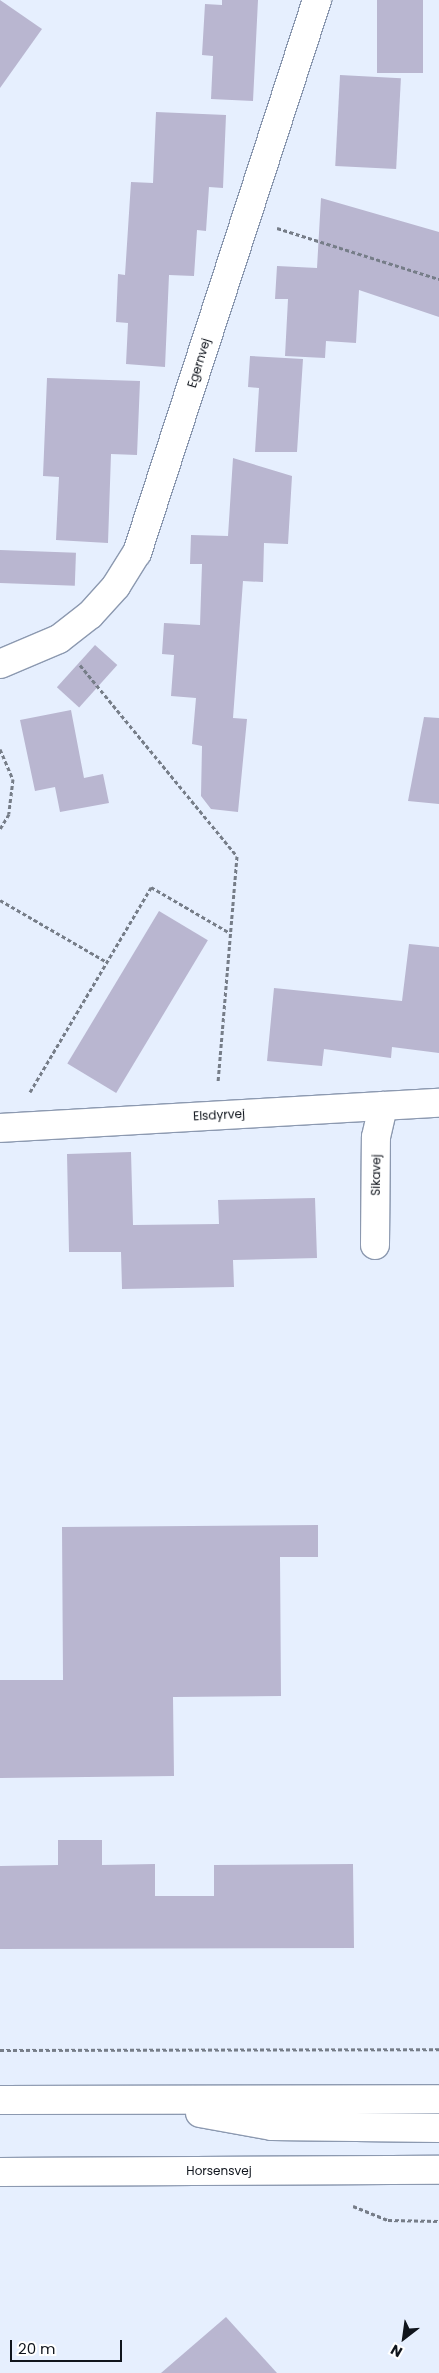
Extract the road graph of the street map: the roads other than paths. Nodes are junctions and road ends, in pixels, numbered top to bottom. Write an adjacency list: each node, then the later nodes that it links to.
1 (317, 0): 2 (street, Egernvej)
2 (0, 664)
3 (439, 1103): 4 (street, Elsdyrvej)
4 (383, 1106): 5 (street, Elsdyrvej); 6 (street, Sikavej)
5 (0, 1128)
6 (375, 1245)
7 (439, 2099): 9 (street)
8 (0, 2100): 9 (street)
9 (132, 2100): 10 (street)
10 (439, 2128)
11 (439, 2170): 12 (street, Horsensvej)
12 (0, 2172)

